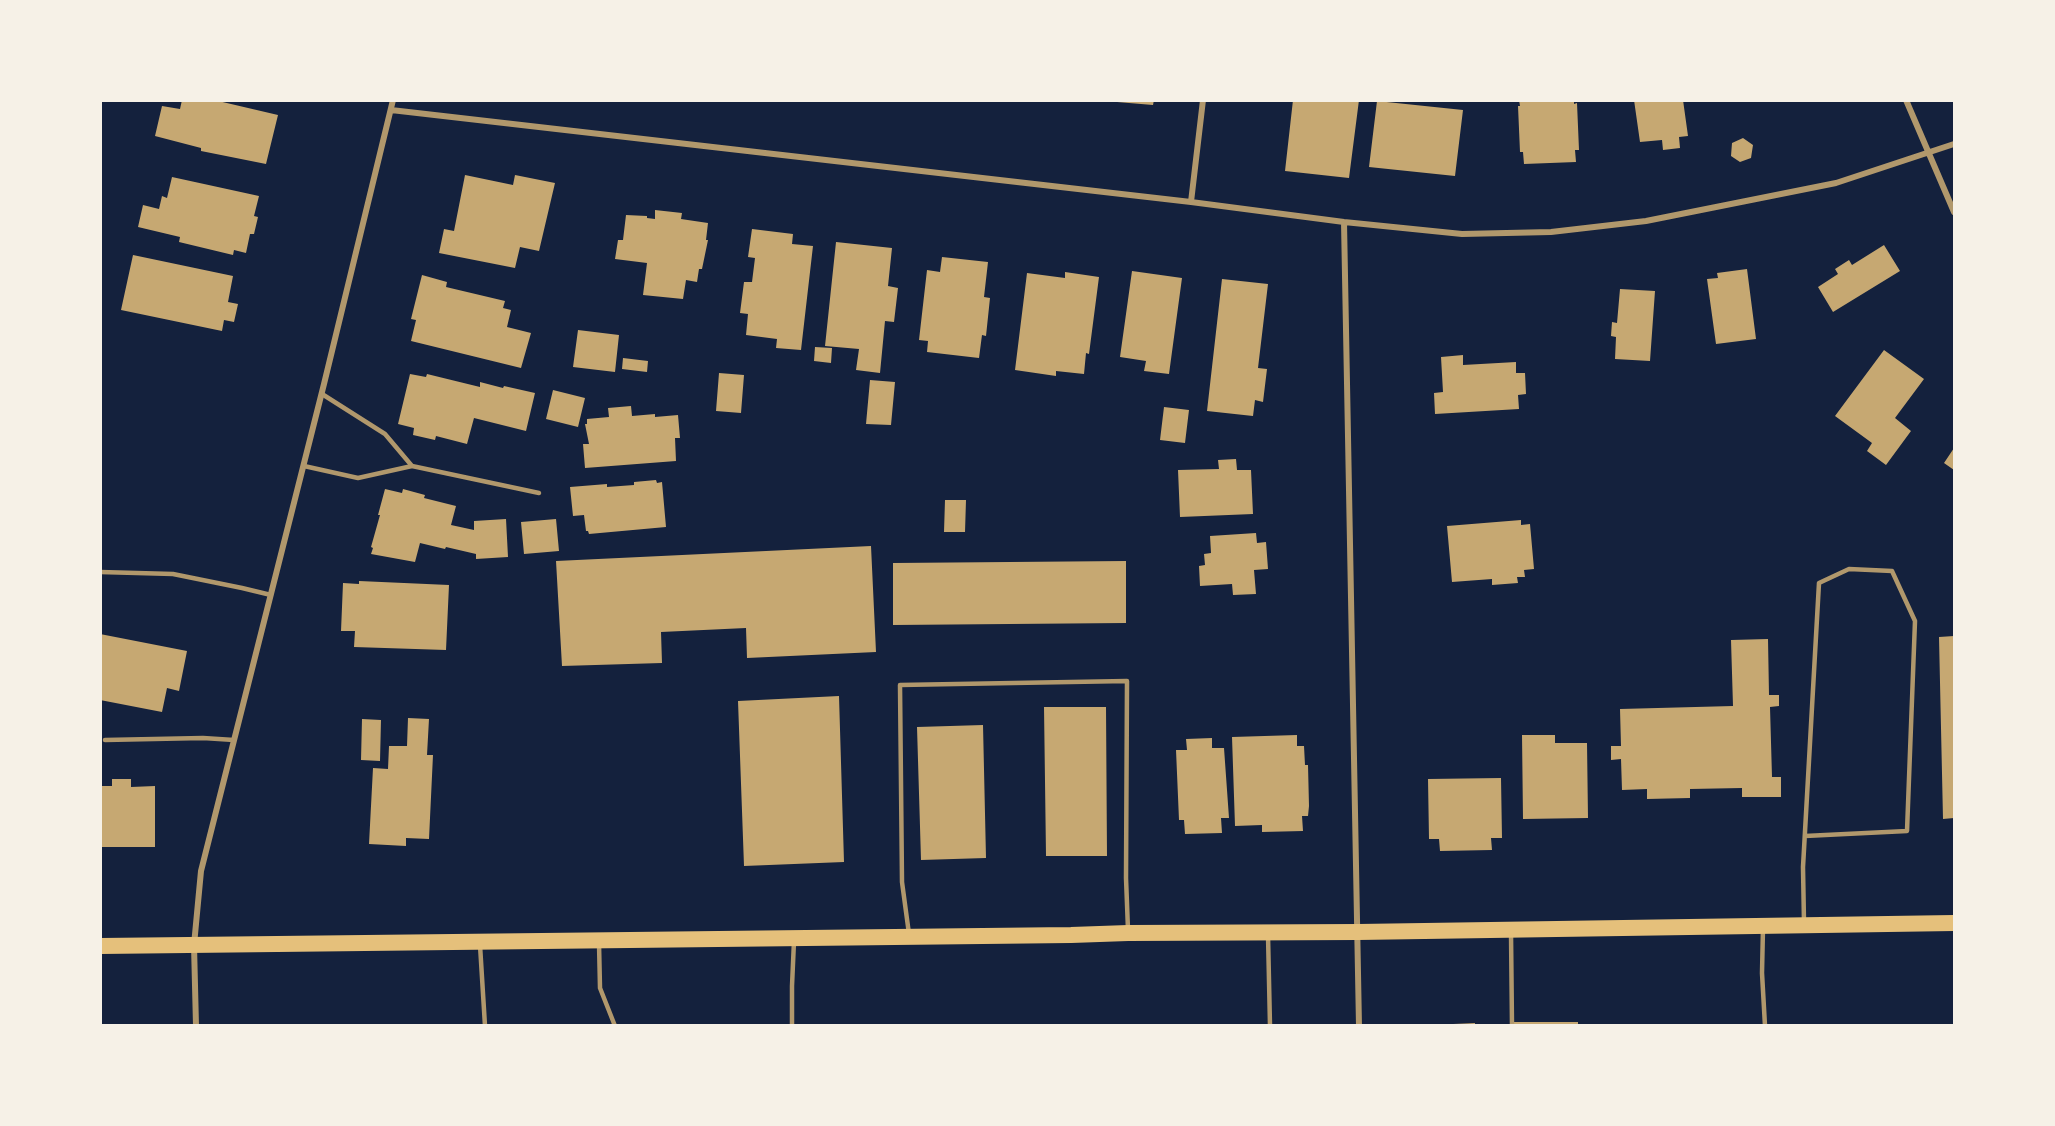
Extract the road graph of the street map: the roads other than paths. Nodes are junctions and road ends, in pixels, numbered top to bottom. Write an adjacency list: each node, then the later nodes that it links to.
1 (393, 100): 4 (street)
2 (1203, 100): 7 (street)
3 (1906, 100): 6 (street)
4 (391, 110): 7 (street); 10 (street)
5 (1954, 144): 6 (street)
6 (1931, 154): 8 (street); 9 (street)
7 (1191, 202): 9 (street)
8 (1954, 212)
9 (1344, 222): 23 (street)
10 (322, 394): 11 (street); 12 (lane)
11 (304, 466): 12 (lane); 15 (street)
12 (412, 466): 13 (lane)
13 (539, 493)
14 (100, 572): 15 (lane)
15 (270, 595): 17 (street)
16 (105, 740): 17 (lane)
17 (234, 740): 30 (street)
18 (1805, 836): 18 (lane); 20 (lane)
19 (1954, 923): 20 (highway)
20 (1804, 925): 21 (highway)
21 (1764, 926): 22 (highway); 39 (lane)
22 (1511, 930): 23 (highway); 38 (lane)
23 (1358, 932): 25 (highway); 37 (street)
24 (1128, 933): 25 (highway); 26 (highway); 26 (lane)
25 (1268, 933): 36 (lane)
26 (909, 938): 27 (highway)
27 (794, 939): 28 (highway); 35 (lane)
28 (598, 941): 29 (highway); 34 (lane)
29 (480, 942): 30 (highway); 33 (lane)
30 (194, 945): 31 (highway); 32 (street)
31 (100, 946)
32 (196, 1026)
33 (485, 1026)
34 (615, 1026)
35 (792, 1026)
36 (1270, 1026)
37 (1359, 1026)
38 (1512, 1026)
39 (1765, 1026)

